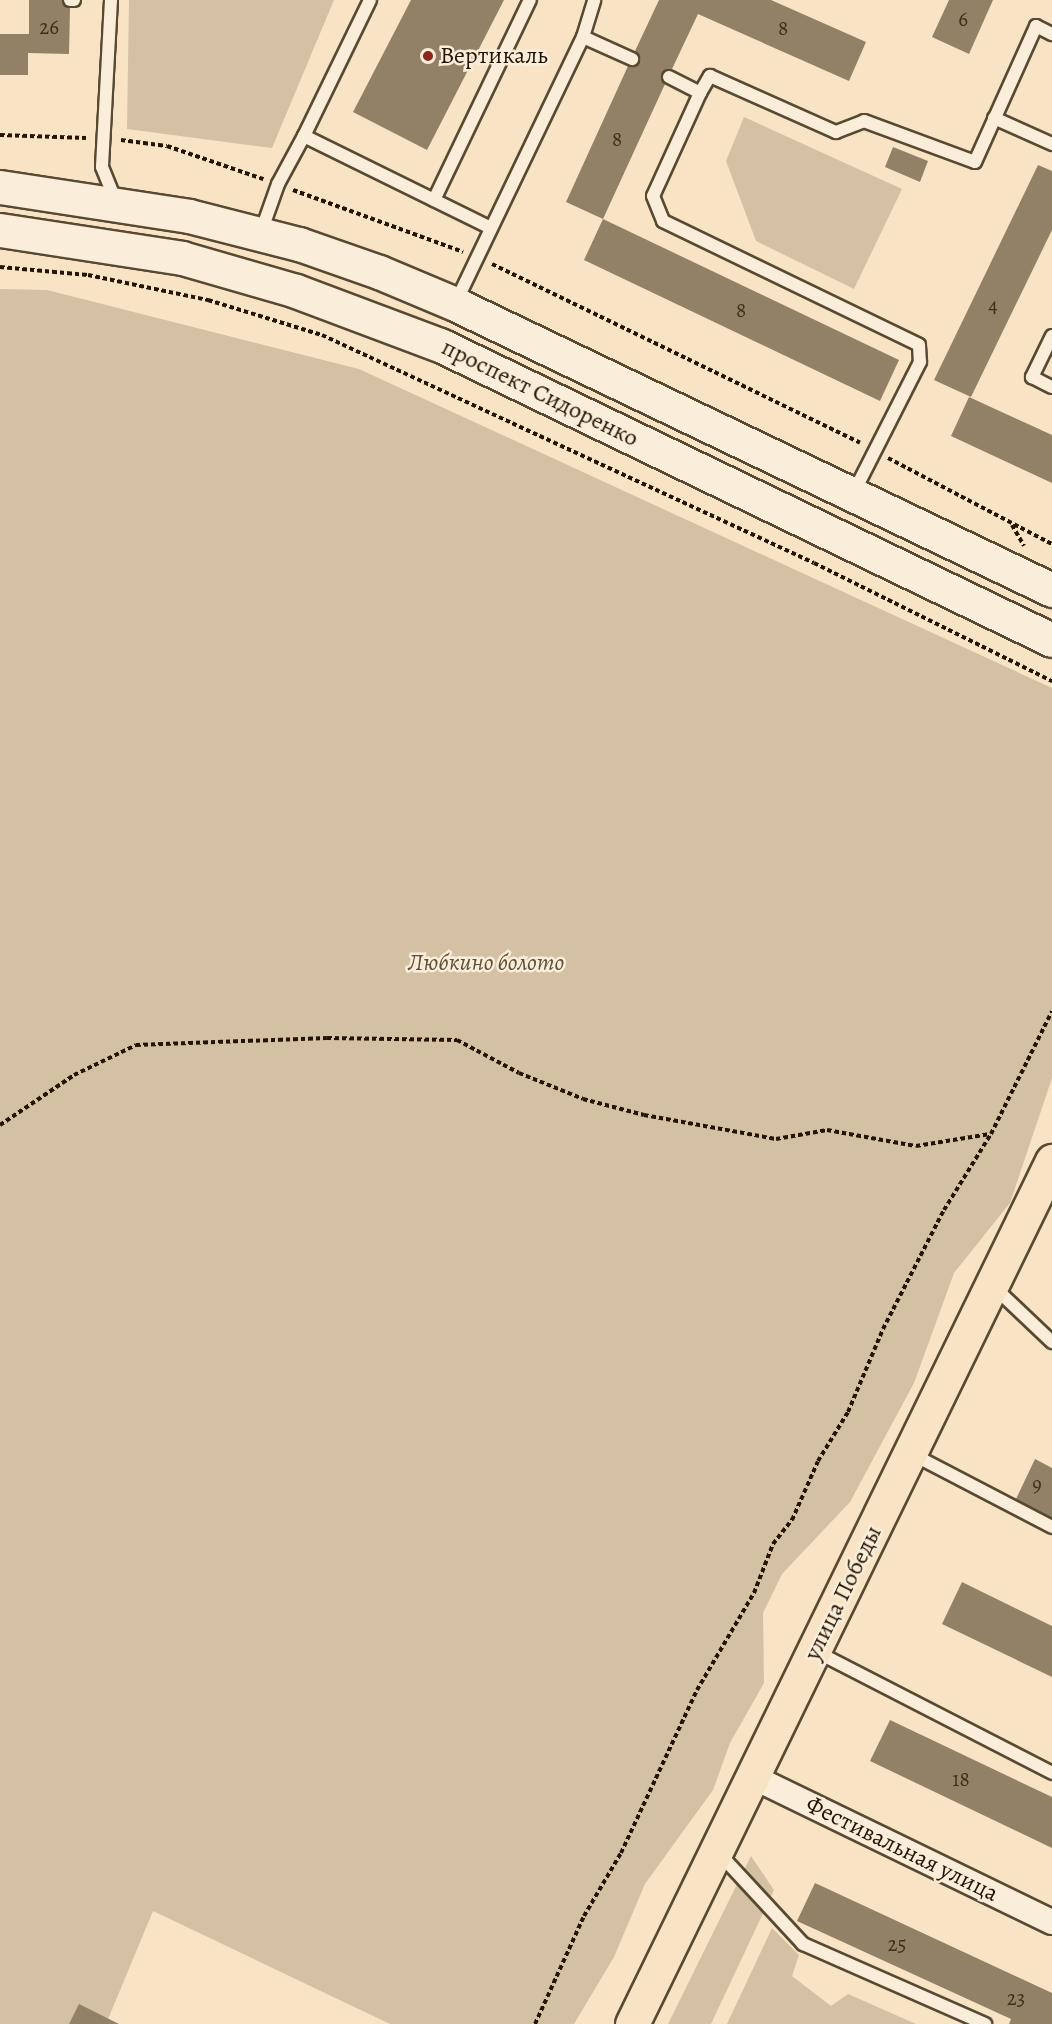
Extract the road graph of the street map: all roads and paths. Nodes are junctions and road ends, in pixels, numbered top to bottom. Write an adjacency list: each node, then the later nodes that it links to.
1 (111, 0): 13 (lane)
2 (370, 0): 12 (lane)
3 (530, 0): 17 (lane)
4 (594, 0): 6 (lane)
5 (1052, 34): 10 (lane)
6 (583, 37): 7 (lane); 19 (lane)
7 (632, 59)
8 (669, 77): 9 (lane)
9 (700, 93): 10 (lane); 28 (lane)
10 (994, 118): 14 (lane)
11 (0, 135): 13 (path)
12 (304, 136): 15 (lane); 17 (lane)
13 (105, 138): 15 (path); 18 (lane)
14 (1052, 144)
15 (278, 184): 21 (lane); 23 (path)
16 (0, 187): 18 (main road, проспект Сидоренко)
17 (434, 200): 19 (lane)
18 (115, 202): 21 (main road, проспект Сидоренко); 22 (main road)
19 (490, 228): 23 (lane)
20 (0, 230): 22 (main road, проспект Сидоренко)
21 (260, 233): 25 (main road, проспект Сидоренко)
22 (112, 244): 32 (main road, проспект Сидоренко)
23 (478, 257): 25 (lane); 28 (path)
24 (0, 267): 33 (path)
25 (455, 304): 29 (main road, проспект Сидоренко)
26 (1052, 336): 27 (lane)
27 (1052, 387)
28 (874, 450): 29 (lane); 30 (path)
29 (853, 494): 31 (main road, проспект Сидоренко)
30 (1052, 544)
31 (1052, 590)
32 (1052, 640)
33 (1052, 681)
34 (1052, 1011): 36 (path)
35 (0, 1125): 36 (path)
36 (991, 1134): 47 (path)
37 (1052, 1161): 38 (main road, улица Победы)
38 (993, 1286): 39 (lane); 40 (main road, улица Победы)
39 (1052, 1342)
40 (911, 1453): 41 (lane); 42 (main road, улица Победы)
41 (1052, 1527)
42 (814, 1651): 43 (lane); 44 (main road, улица Победы)
43 (1052, 1773)
44 (753, 1777): 45 (main road, улица Победы); 46 (street, Фестивальная улица)
45 (716, 1850): 48 (main road, улица Победы); 49 (lane)
46 (1052, 1922)
47 (535, 2024)
48 (632, 2024)
49 (985, 2024)

